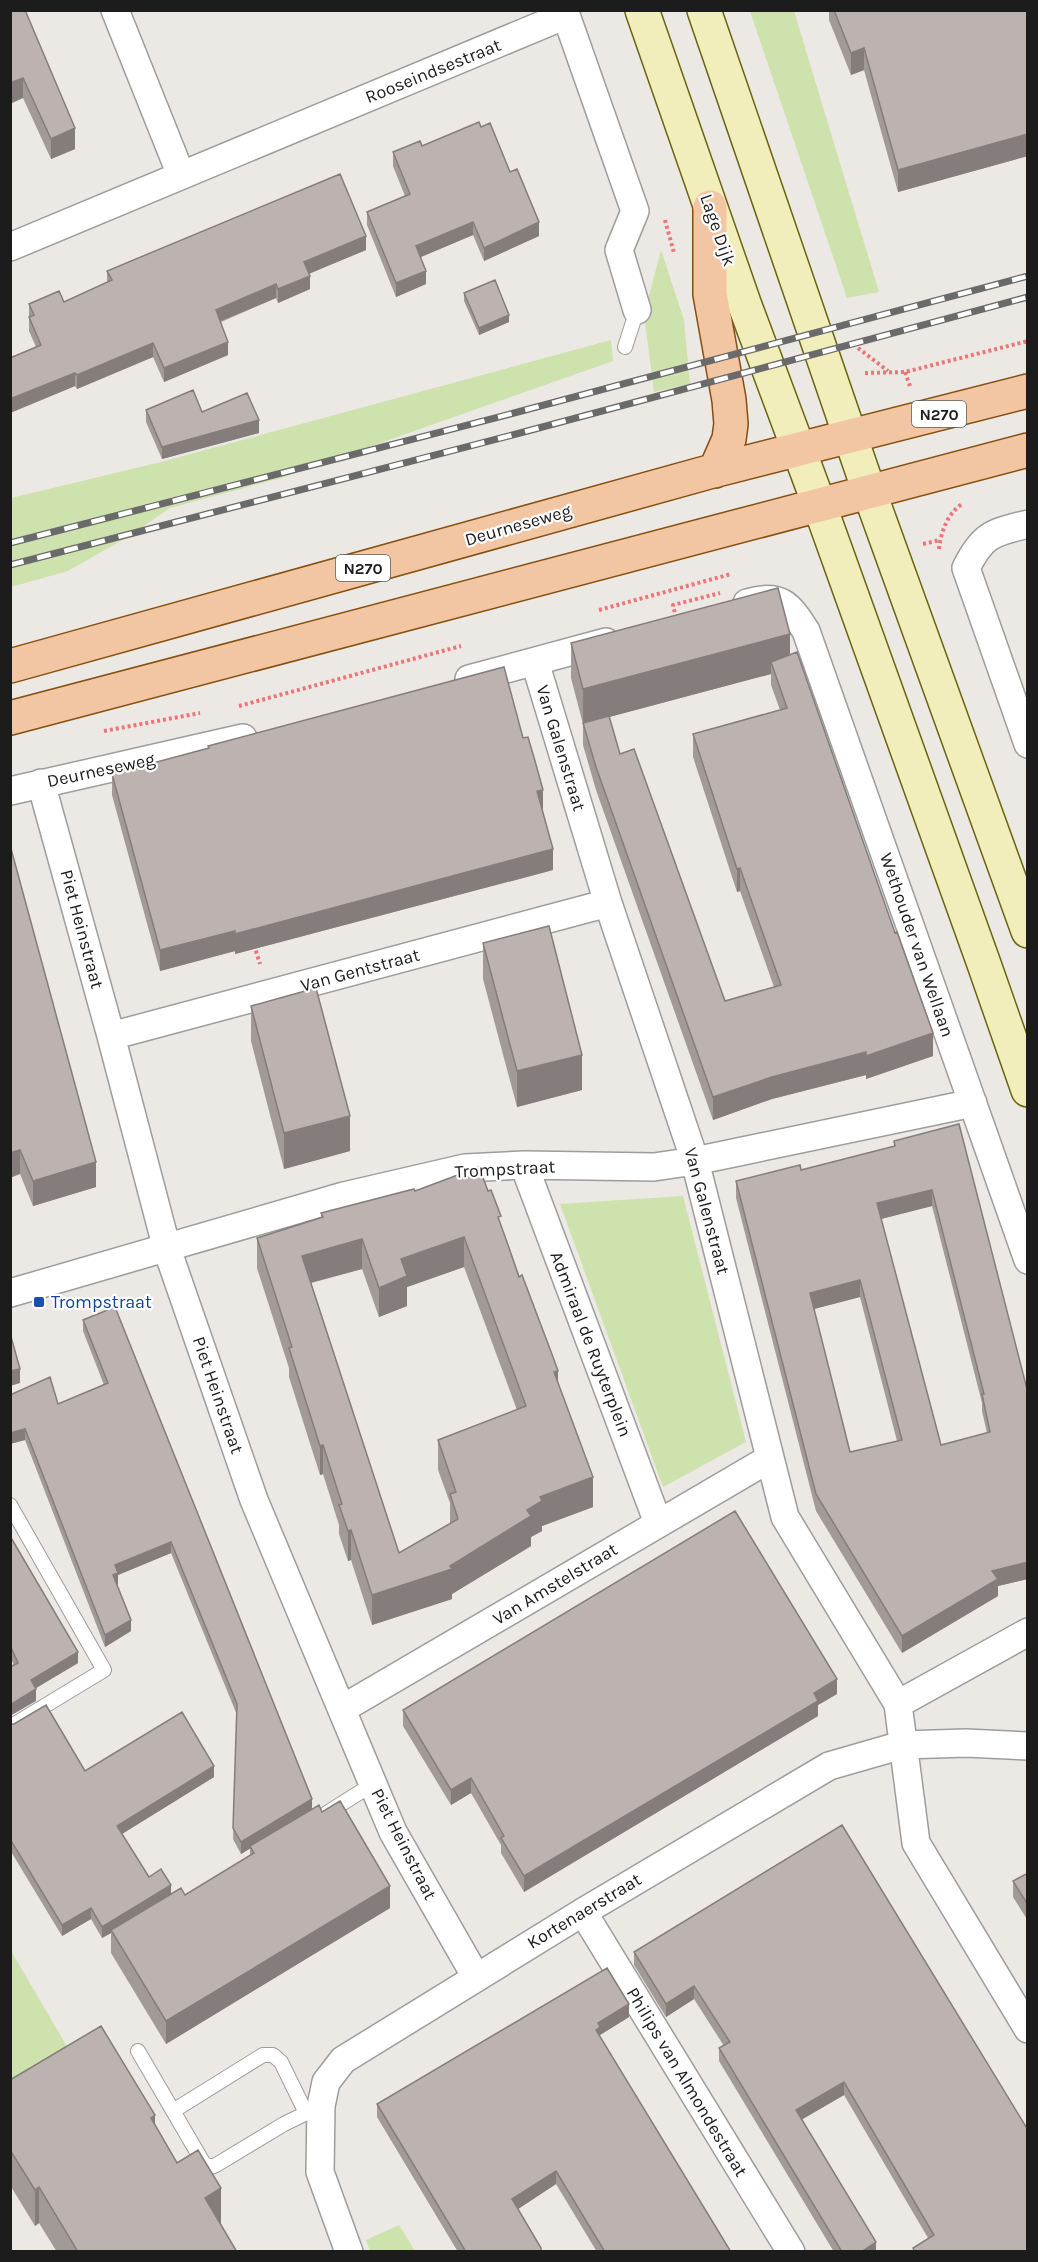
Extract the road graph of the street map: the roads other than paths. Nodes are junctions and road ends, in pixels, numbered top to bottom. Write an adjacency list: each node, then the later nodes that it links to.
1 (115, 10): 5 (street)
2 (642, 10): 6 (main road, Lage Dijk)
3 (704, 10): 11 (main road)
4 (545, 17): 5 (street, Rooseindsestraat); 8 (street, Rooseindsestraat)
5 (181, 175): 7 (street, Rooseindsestraat)
6 (710, 207): 12 (main road, Lage Dijk); 14 (main road)
7 (10, 247)
8 (637, 310): 9 (lane)
9 (625, 347)
10 (1028, 391): 11 (main road, Deurneseweg / N270)
11 (850, 435): 12 (main road, Deurneseweg / N270); 15 (main road)
12 (798, 448): 14 (main road, Deurneseweg / N270); 16 (main road, Lage Dijk)
13 (1028, 450): 15 (main road)
14 (715, 471): 21 (main road, Deurneseweg / N270)
15 (869, 491): 16 (main road); 29 (main road)
16 (819, 504): 23 (main road); 31 (main road)
17 (1028, 524): 25 (street)
18 (724, 600): 32 (street, Wethouder van Wellaan)
19 (677, 622): 20 (street)
20 (535, 662): 22 (street); 28 (street, Van Galenstraat)
21 (10, 666)
22 (445, 686)
23 (10, 718)
24 (266, 733): 26 (street, Deurneseweg)
25 (1028, 744)
26 (41, 783): 27 (street, Deurneseweg); 30 (street, Piet Heinstraat)
27 (10, 791)
28 (608, 903): 30 (street, Van Gentstraat); 33 (street, Van Galenstraat)
29 (1028, 931)
30 (111, 1036): 35 (street, Piet Heinstraat)
31 (1028, 1090)
32 (973, 1102): 33 (street, Trompstraat); 36 (street, Wethouder van Wellaan)
33 (695, 1161): 34 (street, Trompstraat); 38 (street, Van Galenstraat)
34 (524, 1165): 35 (street, Trompstraat); 40 (street, Admiraal de Ruyterplein)
35 (167, 1249): 37 (street, Trompstraat); 43 (street, Piet Heinstraat)
36 (1028, 1260)
37 (10, 1293)
38 (769, 1459): 40 (street, Van Amstelstraat); 42 (street, Van Galenstraat)
39 (10, 1505): 44 (lane)
40 (658, 1523): 43 (street, Van Amstelstraat)
41 (1028, 1632): 42 (street)
42 (898, 1704): 45 (street, Van Galenstraat)
43 (342, 1710): 47 (street, Piet Heinstraat)
44 (10, 1727)
45 (902, 1745): 46 (street, Kortenaerstraat); 49 (street, Kortenaerstraat); 51 (street, Van Galenstraat)
46 (1028, 1746)
47 (373, 1784): 48 (lane); 50 (street, Piet Heinstraat)
48 (316, 1820)
49 (583, 1912): 50 (street, Kortenaerstraat); 56 (street, Philips van Almondestraat)
50 (476, 1977): 53 (street, Kortenaerstraat)
51 (1028, 2029)
52 (138, 2051): 54 (lane)
53 (313, 2109): 54 (lane); 54 (lane); 55 (street, Kortenaerstraat)
54 (173, 2110)
55 (350, 2252)
56 (791, 2252)

